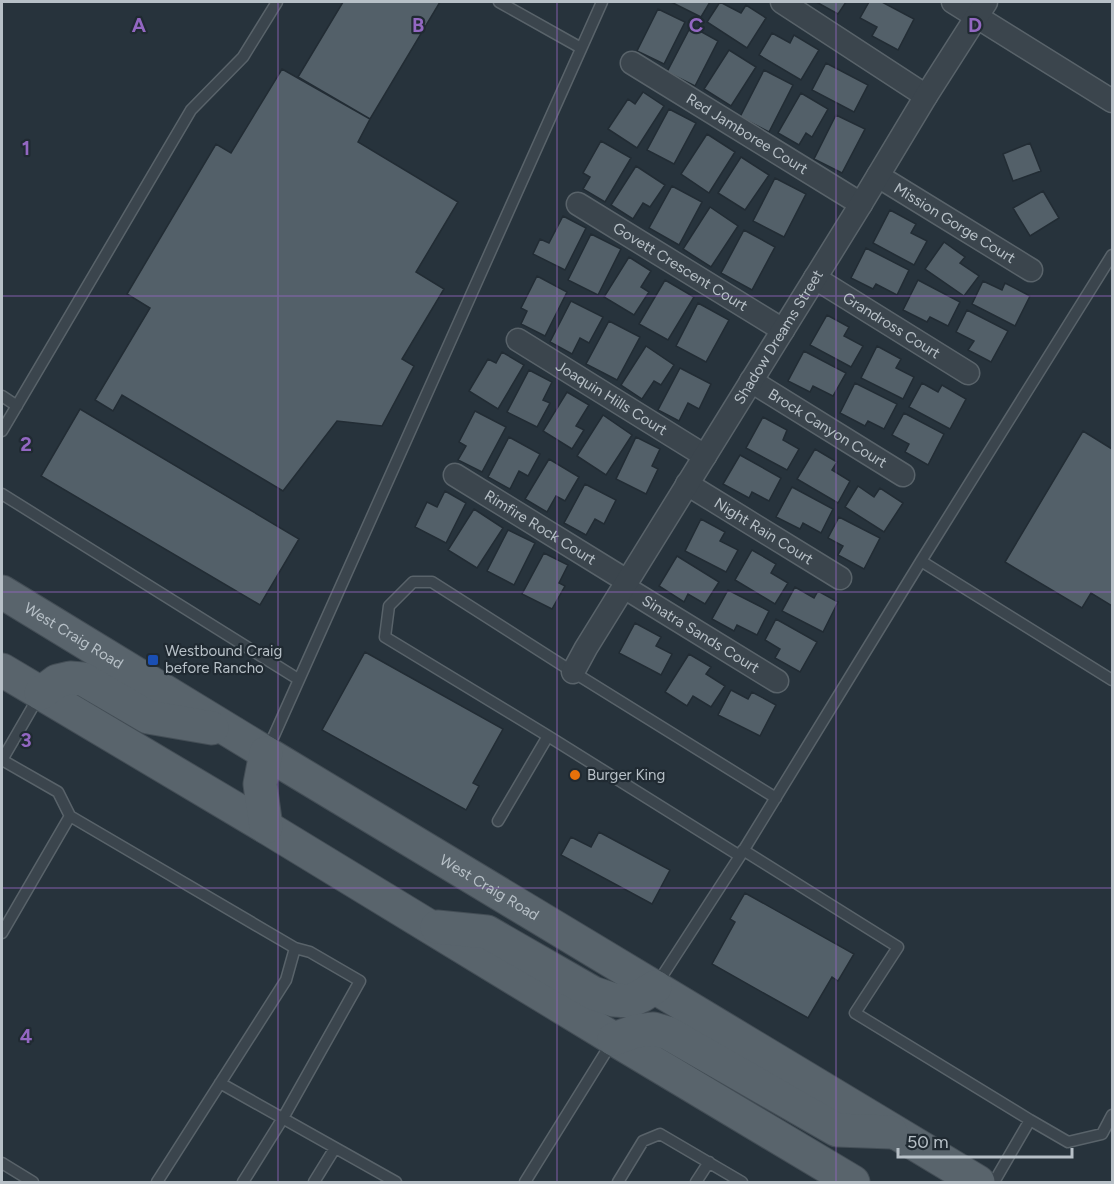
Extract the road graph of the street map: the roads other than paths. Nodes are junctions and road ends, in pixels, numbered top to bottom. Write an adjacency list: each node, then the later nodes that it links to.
1 (277, 2): 22 (lane)
2 (499, 2): 7 (lane)
3 (602, 2): 7 (lane)
4 (782, 2): 10 (street)
5 (952, 2): 6 (street)
6 (981, 9): 9 (street); 10 (street, Shadow Dreams Street)
7 (581, 48): 35 (lane)
8 (632, 63): 13 (street, Red Jamboree Court)
9 (1110, 92)
10 (926, 96): 11 (street, Shadow Dreams Street)
11 (878, 176): 13 (street, Shadow Dreams Street); 15 (street, Mission Gorge Court)
12 (578, 204): 17 (street, Govett Crescent Court)
13 (861, 204): 16 (street, Shadow Dreams Street)
14 (1113, 255): 29 (lane)
15 (1031, 270)
16 (815, 278): 17 (street, Shadow Dreams Street); 19 (street, Grandross Court)
17 (783, 330): 20 (street, Shadow Dreams Street)
18 (518, 340): 24 (street, Joaquin Hills Court)
19 (968, 373)
20 (751, 381): 24 (street, Shadow Dreams Street); 26 (street, Brock Canyon Court)
21 (2, 396): 22 (lane)
22 (16, 406): 23 (lane)
23 (2, 431)
24 (705, 456): 27 (street, Shadow Dreams Street)
25 (455, 475): 31 (street, Rimfire Rock Court)
26 (903, 475)
27 (687, 484): 30 (street, Night Rain Court); 31 (street, Shadow Dreams Street)
28 (2, 494): 35 (lane)
29 (921, 561): 36 (lane); 43 (lane)
30 (840, 578)
31 (625, 584): 34 (street, Shadow Dreams Street); 37 (street, Sinatra Sands Court)
32 (2, 592): 39 (main road, West Craig Road)
33 (2, 670): 38 (main road)
34 (573, 672): 40 (lane); 43 (lane)
35 (298, 679): 41 (lane)
36 (1113, 680)
37 (777, 681)
38 (41, 693): 39 (main road); 42 (lane); 46 (main road)
39 (231, 732): 41 (main road, West Craig Road)
40 (548, 736): 45 (lane); 47 (lane)
41 (266, 753): 46 (main road); 51 (main road, West Craig Road)
42 (2, 760): 44 (lane)
43 (776, 798): 47 (lane)
44 (70, 816): 49 (lane); 50 (lane)
45 (498, 821)
46 (266, 827): 48 (main road)
47 (742, 853): 51 (lane); 56 (lane)
48 (429, 926): 51 (main road); 52 (main road)
49 (2, 933)
50 (295, 948): 53 (lane); 55 (lane)
51 (655, 987): 57 (main road, West Craig Road)
52 (614, 1039): 57 (main road); 66 (lane); 70 (main road)
53 (220, 1083): 55 (lane); 63 (lane)
54 (1113, 1115): 56 (lane)
55 (282, 1118): 58 (lane); 64 (lane)
56 (1030, 1120): 72 (lane)
57 (896, 1132): 71 (main road, West Craig Road)
58 (335, 1148): 61 (lane); 65 (lane)
59 (709, 1162): 67 (lane); 68 (lane); 69 (lane)
60 (2, 1163): 62 (lane)
61 (390, 1181)
62 (33, 1182)
63 (157, 1182)
64 (243, 1182)
65 (314, 1182)
66 (525, 1182)
67 (618, 1182)
68 (696, 1182)
69 (742, 1182)
70 (853, 1182)
71 (978, 1182)
72 (994, 1182)

